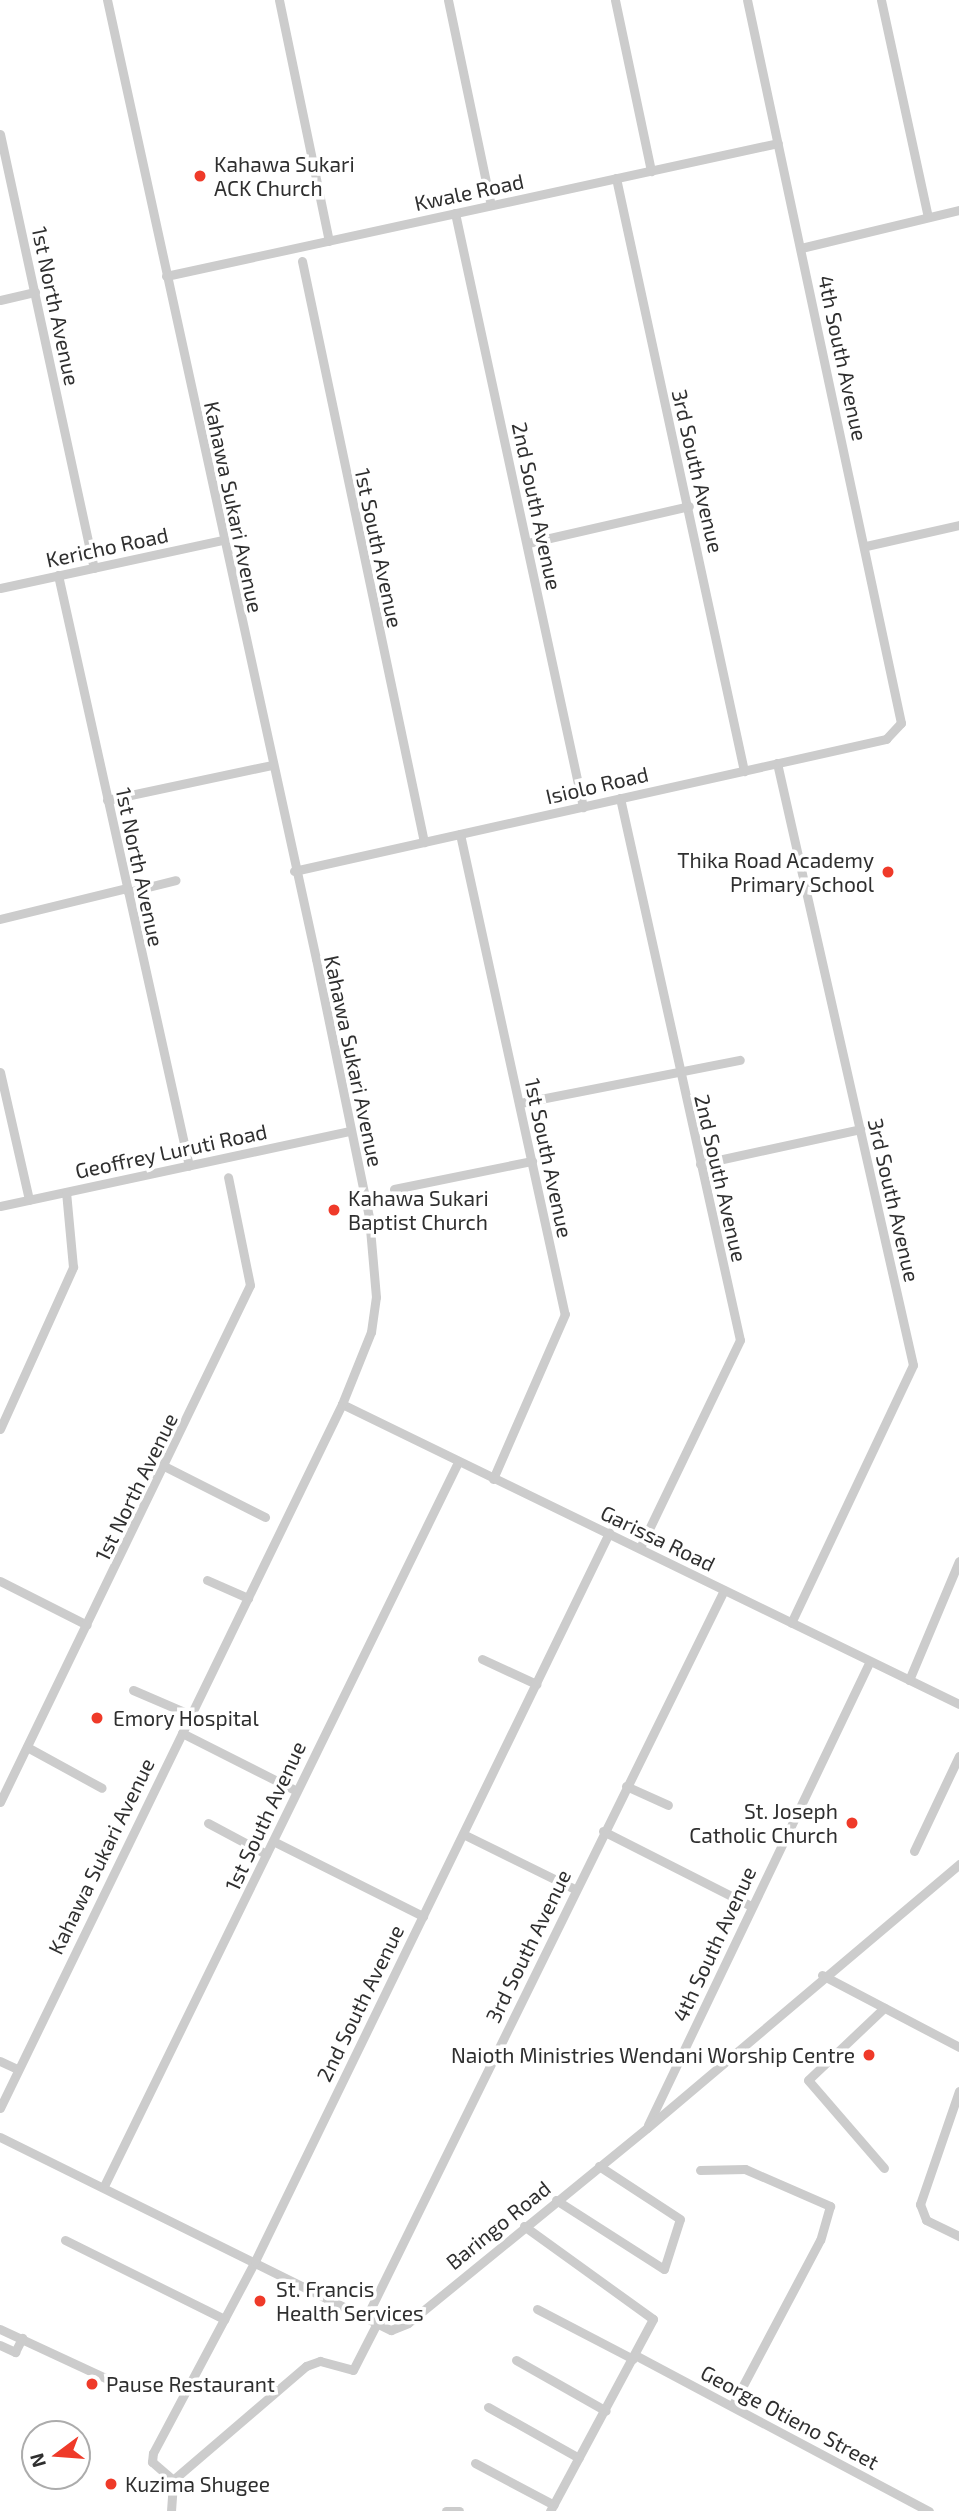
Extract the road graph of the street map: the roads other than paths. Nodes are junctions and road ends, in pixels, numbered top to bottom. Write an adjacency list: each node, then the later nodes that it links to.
1 (107, 0): 18 (street, Kahawa Sukari Avenue)
2 (279, 0): 15 (street)
3 (447, 0): 11 (street)
4 (615, 0): 9 (street)
5 (747, 0): 8 (street, 4th South Avenue)
6 (881, 0): 14 (street)
7 (0, 135): 19 (street, 1st North Avenue)
8 (778, 143): 9 (street, Kwale Road); 16 (street, 4th South Avenue)
9 (651, 171): 10 (street, Kwale Road)
10 (616, 178): 11 (street, Kwale Road); 21 (street, 3rd South Avenue)
11 (491, 205): 13 (street, Kwale Road)
12 (959, 210): 14 (street)
13 (456, 213): 15 (street, Kwale Road); 24 (street, 2nd South Avenue)
14 (928, 217): 16 (street)
15 (329, 241): 17 (street, Kwale Road)
16 (802, 248): 25 (street, 4th South Avenue)
17 (300, 255): 18 (street, Kwale Road); 37 (street, 1st South Avenue)
18 (166, 276): 23 (street, Kahawa Sukari Avenue)
19 (35, 292): 20 (street); 26 (street, 1st North Avenue)
20 (0, 300)
21 (689, 506): 24 (street); 32 (street, 3rd South Avenue)
22 (959, 526): 25 (street)
23 (222, 540): 26 (street, Kericho Road); 31 (street, Kahawa Sukari Avenue)
24 (528, 543): 35 (street, 2nd South Avenue)
25 (866, 546): 29 (street, 4th South Avenue)
26 (94, 568): 27 (street, Kericho Road)
27 (58, 575): 28 (street, Kericho Road); 34 (street, 1st North Avenue)
28 (0, 588)
29 (901, 723): 30 (street, Isiolo Road)
30 (777, 763): 32 (street, Isiolo Road); 46 (street, 3rd South Avenue)
31 (271, 765): 34 (street); 38 (street, Kahawa Sukari Avenue)
32 (744, 771): 33 (street, Isiolo Road)
33 (620, 798): 35 (street, Isiolo Road); 44 (street, 2nd South Avenue)
34 (107, 800): 40 (street, 1st North Avenue)
35 (583, 807): 36 (street, Isiolo Road)
36 (460, 834): 37 (street, Isiolo Road); 45 (street, 1st South Avenue)
37 (424, 842): 38 (street, Isiolo Road)
38 (294, 871): 47 (street, Kahawa Sukari Avenue)
39 (176, 880): 40 (street)
40 (127, 890): 41 (street); 51 (street, 1st North Avenue)
41 (0, 919)
42 (740, 1060): 44 (street)
43 (0, 1072): 54 (street)
44 (680, 1073): 45 (street); 50 (street, 2nd South Avenue)
45 (520, 1103): 49 (street, 1st South Avenue)
46 (860, 1129): 50 (street); 69 (street, 3rd South Avenue)
47 (350, 1132): 48 (street, Geoffrey Luruti Road); 56 (street, Kahawa Sukari Avenue)
48 (223, 1158): 51 (street, Geoffrey Luruti Road); 59 (street, 1st North Avenue)
49 (532, 1161): 52 (street); 60 (street, 1st South Avenue)
50 (700, 1164): 63 (street, 2nd South Avenue)
51 (189, 1166): 53 (street, Geoffrey Luruti Road)
52 (394, 1189)
53 (66, 1192): 54 (street, Geoffrey Luruti Road); 57 (street)
54 (29, 1200): 55 (street, Geoffrey Luruti Road)
55 (0, 1206)
56 (342, 1404): 58 (street, Garissa Road); 68 (street, Kahawa Sukari Avenue)
57 (0, 1429)
58 (458, 1462): 60 (street, Garissa Road); 83 (street, 1st South Avenue)
59 (166, 1467): 61 (street); 70 (street, 1st North Avenue)
60 (493, 1479): 62 (street, Garissa Road)
61 (264, 1517)
62 (609, 1533): 63 (street, Garissa Road); 74 (street, 2nd South Avenue)
63 (640, 1548): 67 (street, Garissa Road)
64 (959, 1561): 73 (street)
65 (207, 1580): 68 (street)
66 (0, 1581): 70 (street)
67 (724, 1590): 69 (street, Garissa Road); 81 (street, 3rd South Avenue)
68 (248, 1598): 77 (street, Kahawa Sukari Avenue)
69 (791, 1623): 72 (street, Garissa Road)
70 (87, 1625): 79 (street, 1st North Avenue)
71 (482, 1659): 74 (street)
72 (869, 1663): 73 (street, Garissa Road); 94 (street, 4th South Avenue)
73 (909, 1680): 76 (street, Garissa Road)
74 (536, 1684): 88 (street, 2nd South Avenue)
75 (133, 1690): 77 (street)
76 (959, 1704)
77 (191, 1715): 78 (street, Kahawa Sukari Avenue)
78 (182, 1733): 83 (street); 100 (street, Kahawa Sukari Avenue)
79 (27, 1747): 82 (street); 84 (street, 1st North Avenue)
80 (959, 1756): 90 (street)
81 (626, 1786): 85 (street); 87 (street, 3rd South Avenue)
82 (102, 1788)
83 (295, 1790): 89 (street, 1st South Avenue)
84 (0, 1802)
85 (668, 1805)
86 (208, 1823): 91 (street)
87 (603, 1831): 93 (street, 3rd South Avenue); 94 (street)
88 (463, 1834): 93 (street); 95 (street, 2nd South Avenue)
89 (273, 1841): 91 (street, 1st South Avenue); 95 (street)
90 (914, 1852)
91 (267, 1854): 108 (street, 1st South Avenue)
92 (959, 1864): 96 (street, Baringo Road)
93 (575, 1889): 115 (street, 3rd South Avenue)
94 (751, 1906): 103 (street, 4th South Avenue)
95 (423, 1916): 113 (street, 2nd South Avenue)
96 (822, 1975): 97 (street); 103 (street, Baringo Road)
97 (884, 2008): 98 (street); 106 (street)
98 (959, 2048)
99 (0, 2061): 100 (street)
100 (17, 2069): 102 (street, Kahawa Sukari Avenue)
101 (959, 2091): 111 (street)
102 (0, 2108)
103 (647, 2128): 105 (street, Baringo Road)
104 (0, 2137): 108 (street, Baringo Road)
105 (599, 2166): 109 (street, Baringo Road); 109 (street)
106 (884, 2168)
107 (700, 2170): 124 (street)
108 (104, 2186): 113 (street, Baringo Road)
109 (556, 2200): 110 (street, Baringo Road)
110 (524, 2226): 117 (street, Baringo Road); 121 (street)
111 (959, 2236)
112 (65, 2240): 116 (street)
113 (255, 2261): 115 (street, Baringo Road); 116 (street, 2nd South Avenue)
114 (537, 2309): 121 (street, George Otieno Street)
115 (366, 2318): 117 (street, Baringo Road)
116 (224, 2319): 129 (street, 2nd South Avenue)
117 (377, 2323): 129 (street)
118 (0, 2329): 119 (street)
119 (22, 2338): 120 (street); 123 (street)
120 (0, 2345)
121 (634, 2357): 124 (street, George Otieno Street); 126 (street)
122 (516, 2360): 126 (street)
123 (114, 2382)
124 (732, 2406): 134 (street, George Otieno Street)
125 (488, 2407): 127 (street)
126 (606, 2410): 127 (street)
127 (579, 2459): 130 (street)
128 (475, 2463): 130 (street)
129 (173, 2480): 131 (street)
130 (552, 2508)
131 (171, 2511)
132 (446, 2511): 133 (street)
133 (459, 2511)
134 (929, 2511)

